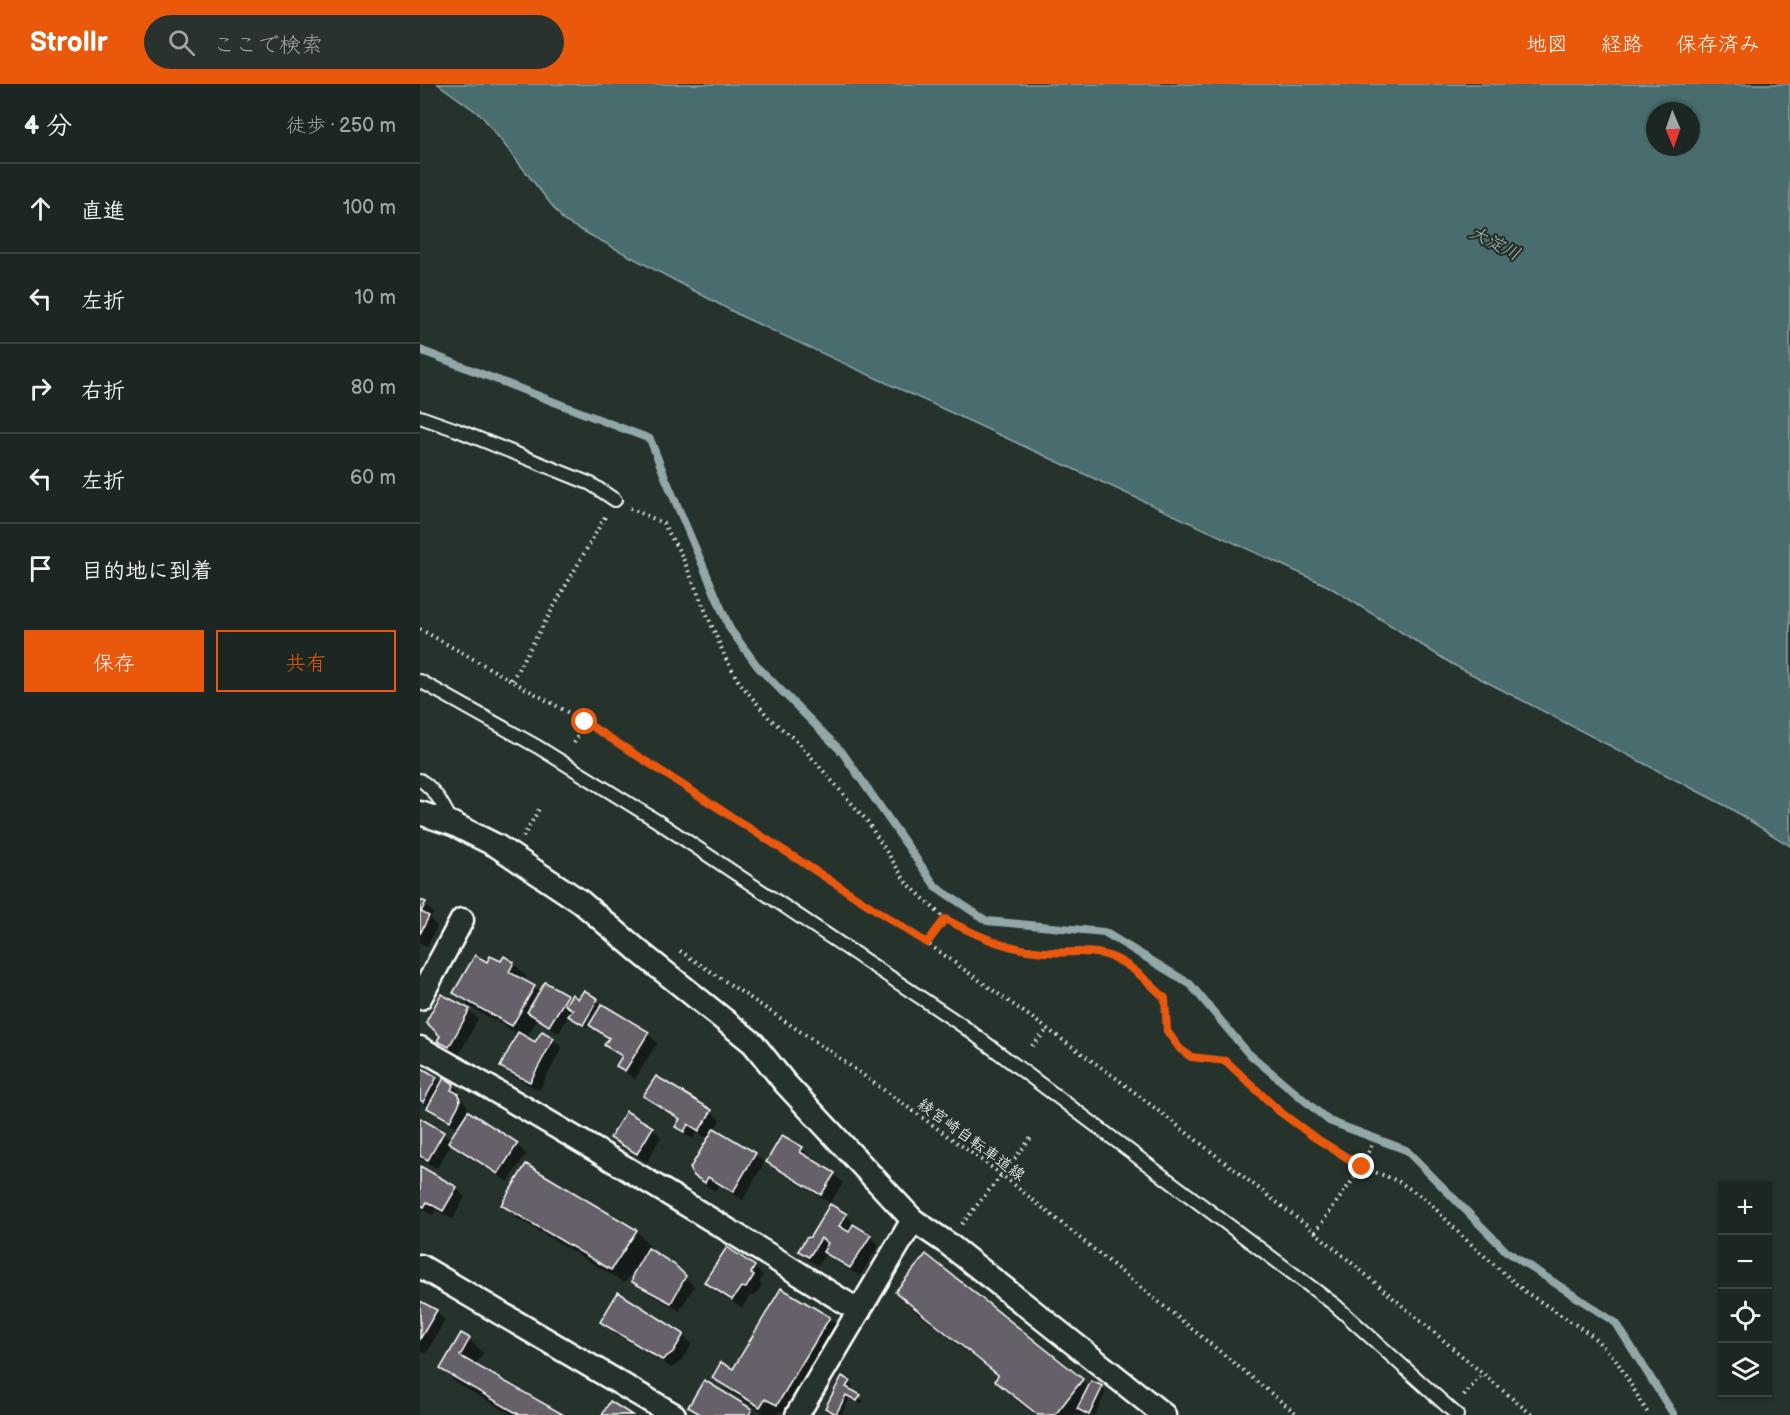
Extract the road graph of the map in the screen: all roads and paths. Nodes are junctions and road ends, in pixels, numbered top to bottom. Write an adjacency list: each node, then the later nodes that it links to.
1 (420, 417): 2 (lane)
2 (615, 500): 4 (path); 13 (path)
3 (420, 628): 4 (path)
4 (512, 680): 6 (path)
5 (420, 681): 31 (lane)
6 (585, 722): 7 (path); 15 (path)
7 (574, 743)
8 (420, 780): 11 (lane)
9 (541, 806): 12 (path)
10 (420, 813): 11 (street)
11 (453, 824): 25 (street)
12 (523, 837)
13 (945, 919): 15 (path); 23 (path)
14 (462, 920): 17 (street)
15 (927, 943): 18 (path)
16 (673, 946): 24 (path, 綾宮崎自転車道線)
17 (420, 998)
18 (1048, 1029): 19 (path); 26 (path)
19 (1032, 1046)
20 (420, 1048): 29 (street)
21 (1031, 1138): 24 (path)
22 (1373, 1142): 23 (path)
23 (1362, 1167): 26 (path); 37 (path)
24 (1001, 1174): 27 (path); 35 (path, 綾宮崎自転車道線)
25 (913, 1220): 27 (street); 29 (street)
26 (1315, 1232): 30 (path)
27 (947, 1243): 34 (street)
28 (420, 1266): 32 (street)
29 (859, 1311): 33 (street)
30 (1482, 1374): 31 (path); 36 (path)
31 (1455, 1413)
32 (674, 1415)
33 (797, 1415)
34 (1164, 1415)
35 (1298, 1415)
36 (1532, 1415)
37 (1649, 1415)

